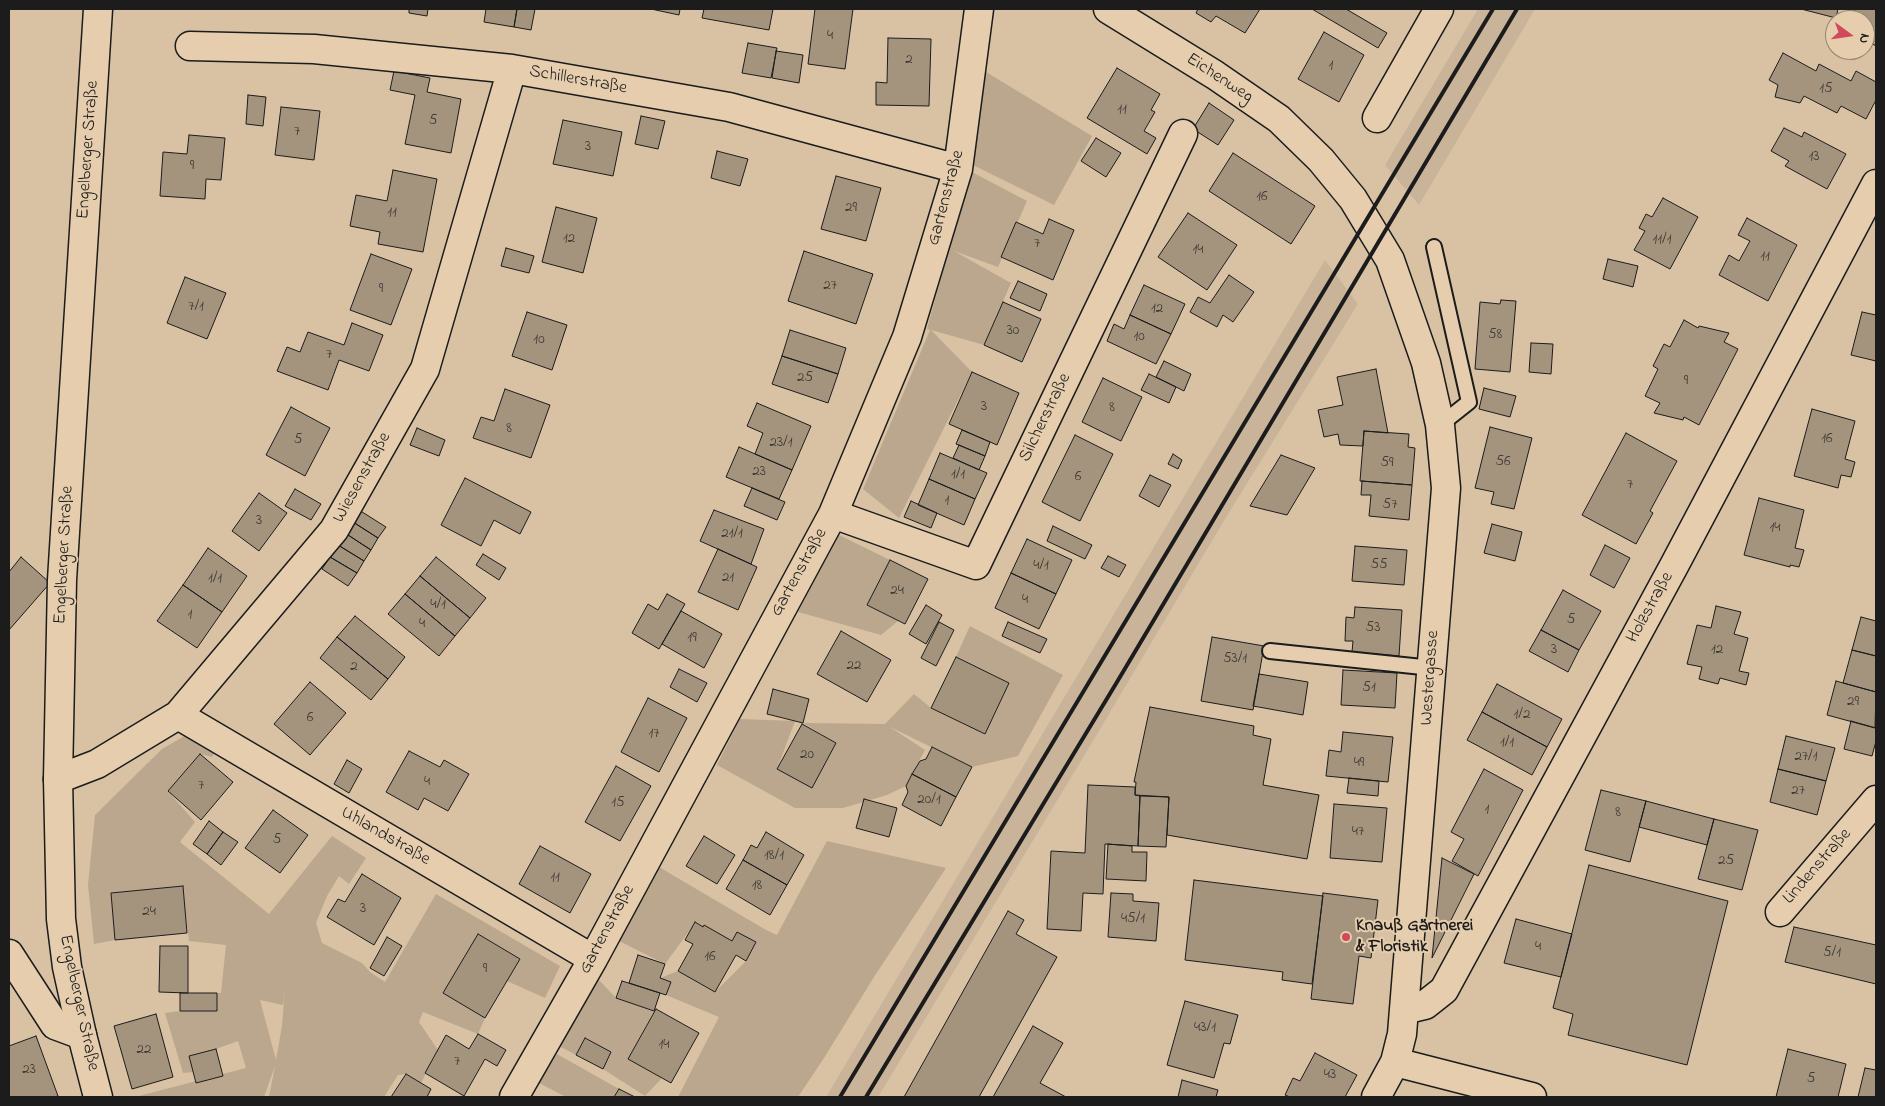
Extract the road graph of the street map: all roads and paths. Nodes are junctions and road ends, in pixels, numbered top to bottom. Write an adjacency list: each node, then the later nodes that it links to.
1 (98, 9): 18 (street, Engelberger Straße)
2 (979, 9): 9 (street, Gartenstraße)
3 (1108, 9): 12 (street, Eichenweg)
4 (1439, 9): 7 (street)
5 (190, 46): 6 (street, Schillerstraße)
6 (512, 70): 9 (street, Schillerstraße); 17 (street, Wiesenstraße)
7 (1376, 118)
8 (1183, 134): 14 (street, Silcherstraße)
9 (958, 169): 14 (street, Gartenstraße)
10 (1876, 184): 23 (street, Holzstraße)
11 (1434, 248): 13 (lane)
12 (1390, 260): 13 (street, Westergasse)
13 (1440, 425): 16 (street, Westergasse)
14 (833, 514): 22 (street, Gartenstraße)
15 (1270, 651): 16 (lane)
16 (1432, 668): 23 (street, Westergasse)
17 (178, 715): 18 (street, Wiesenstraße); 22 (street, Uhlandstraße)
18 (58, 779): 24 (street, Engelberger Straße)
19 (1876, 800): 20 (street, Lindenstraße)
20 (1780, 912)
21 (9, 954): 24 (street)
22 (593, 959): 27 (street, Gartenstraße)
23 (1404, 1010): 25 (street, Westergasse)
24 (82, 1035): 26 (street, Engelberger Straße)
25 (1395, 1062): 28 (street, Westergasse); 29 (street)
26 (98, 1097)
27 (514, 1097)
28 (1376, 1097)
29 (1532, 1097)

